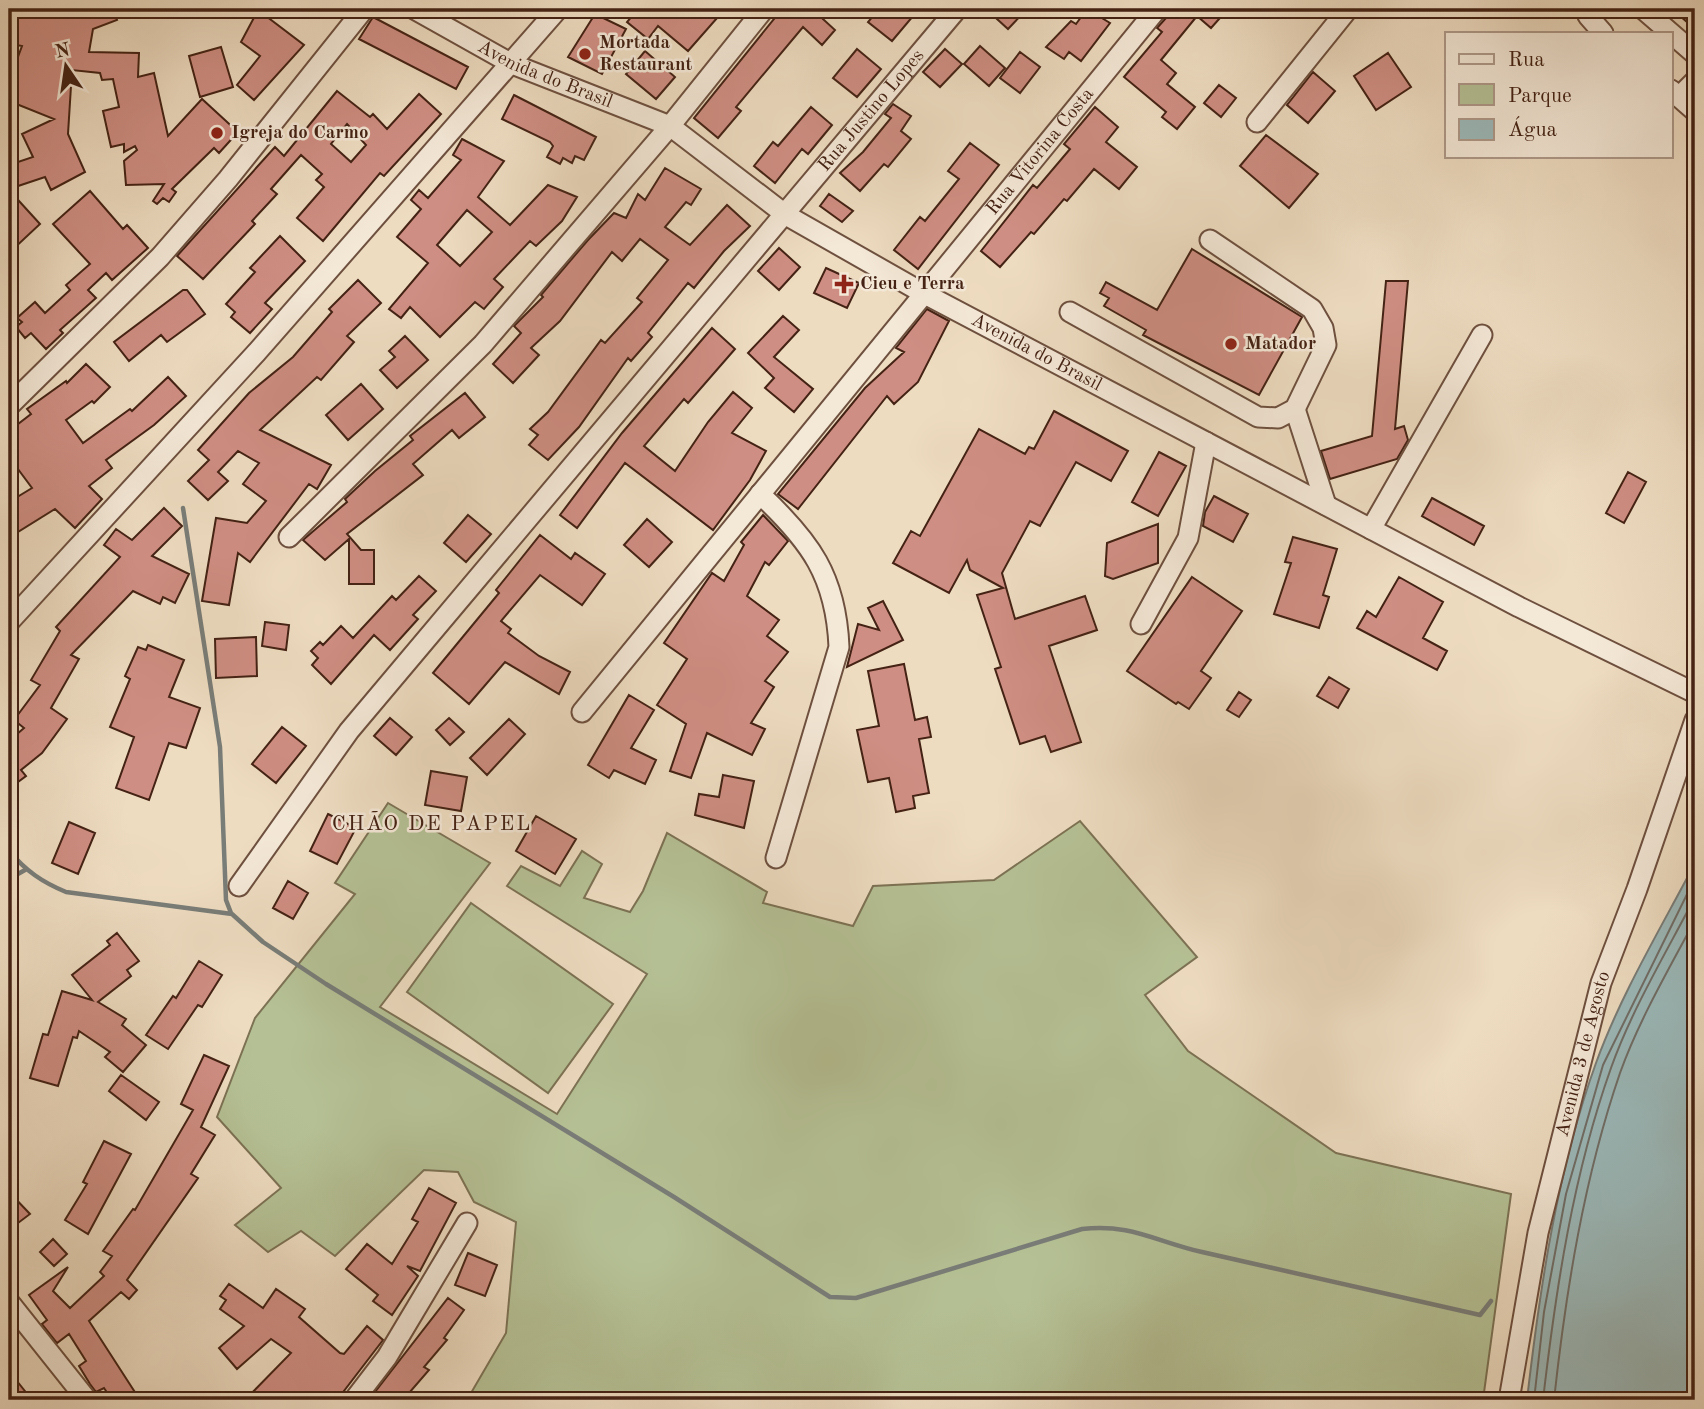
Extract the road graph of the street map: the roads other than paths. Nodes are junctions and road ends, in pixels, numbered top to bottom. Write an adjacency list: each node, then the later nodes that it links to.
1 (364, 9): 25 (street)
2 (414, 9): 14 (street, Avenida do Brasil)
3 (558, 9): 14 (street)
4 (764, 9): 19 (street)
5 (957, 9): 20 (street, Rua Justino Lopes)
6 (1157, 9): 22 (street, Rua Vitorina Costa)
7 (1348, 9): 18 (street)
8 (1590, 9): 10 (street)
9 (1643, 9): 11 (street)
10 (1602, 32)
11 (1670, 32)
12 (1672, 34): 13 (street)
13 (1695, 54)
14 (512, 64): 19 (street, Avenida do Brasil); 32 (street)
15 (1695, 81): 16 (street)
16 (1675, 94): 17 (street)
17 (1695, 111)
18 (1256, 122)
19 (670, 126): 20 (street, Avenida do Brasil); 31 (street)
20 (786, 215): 22 (street, Avenida do Brasil); 38 (street, Rua Justino Lopes)
21 (1210, 240): 26 (street)
22 (923, 293): 27 (street, Avenida do Brasil); 28 (street, Rua Vitorina Costa)
23 (1070, 312): 26 (street)
24 (1482, 335): 30 (street)
25 (9, 405)
26 (1295, 409): 29 (street)
27 (1206, 442): 29 (street, Avenida do Brasil); 33 (street)
28 (760, 494): 35 (street, Rua Vitorina Costa); 37 (street)
29 (1326, 505): 30 (street, Avenida do Brasil)
30 (1371, 529): 34 (street, Avenida do Brasil)
31 (289, 537)
32 (9, 622)
33 (1141, 624)
34 (1695, 693)
35 (582, 712)
36 (1695, 720): 44 (street, Avenida 3 de Agosto)
37 (776, 858)
38 (239, 886)
39 (467, 1223): 43 (street)
40 (9, 1303): 41 (street)
41 (16, 1327): 42 (street)
42 (87, 1400)
43 (354, 1400)
44 (1509, 1400)

